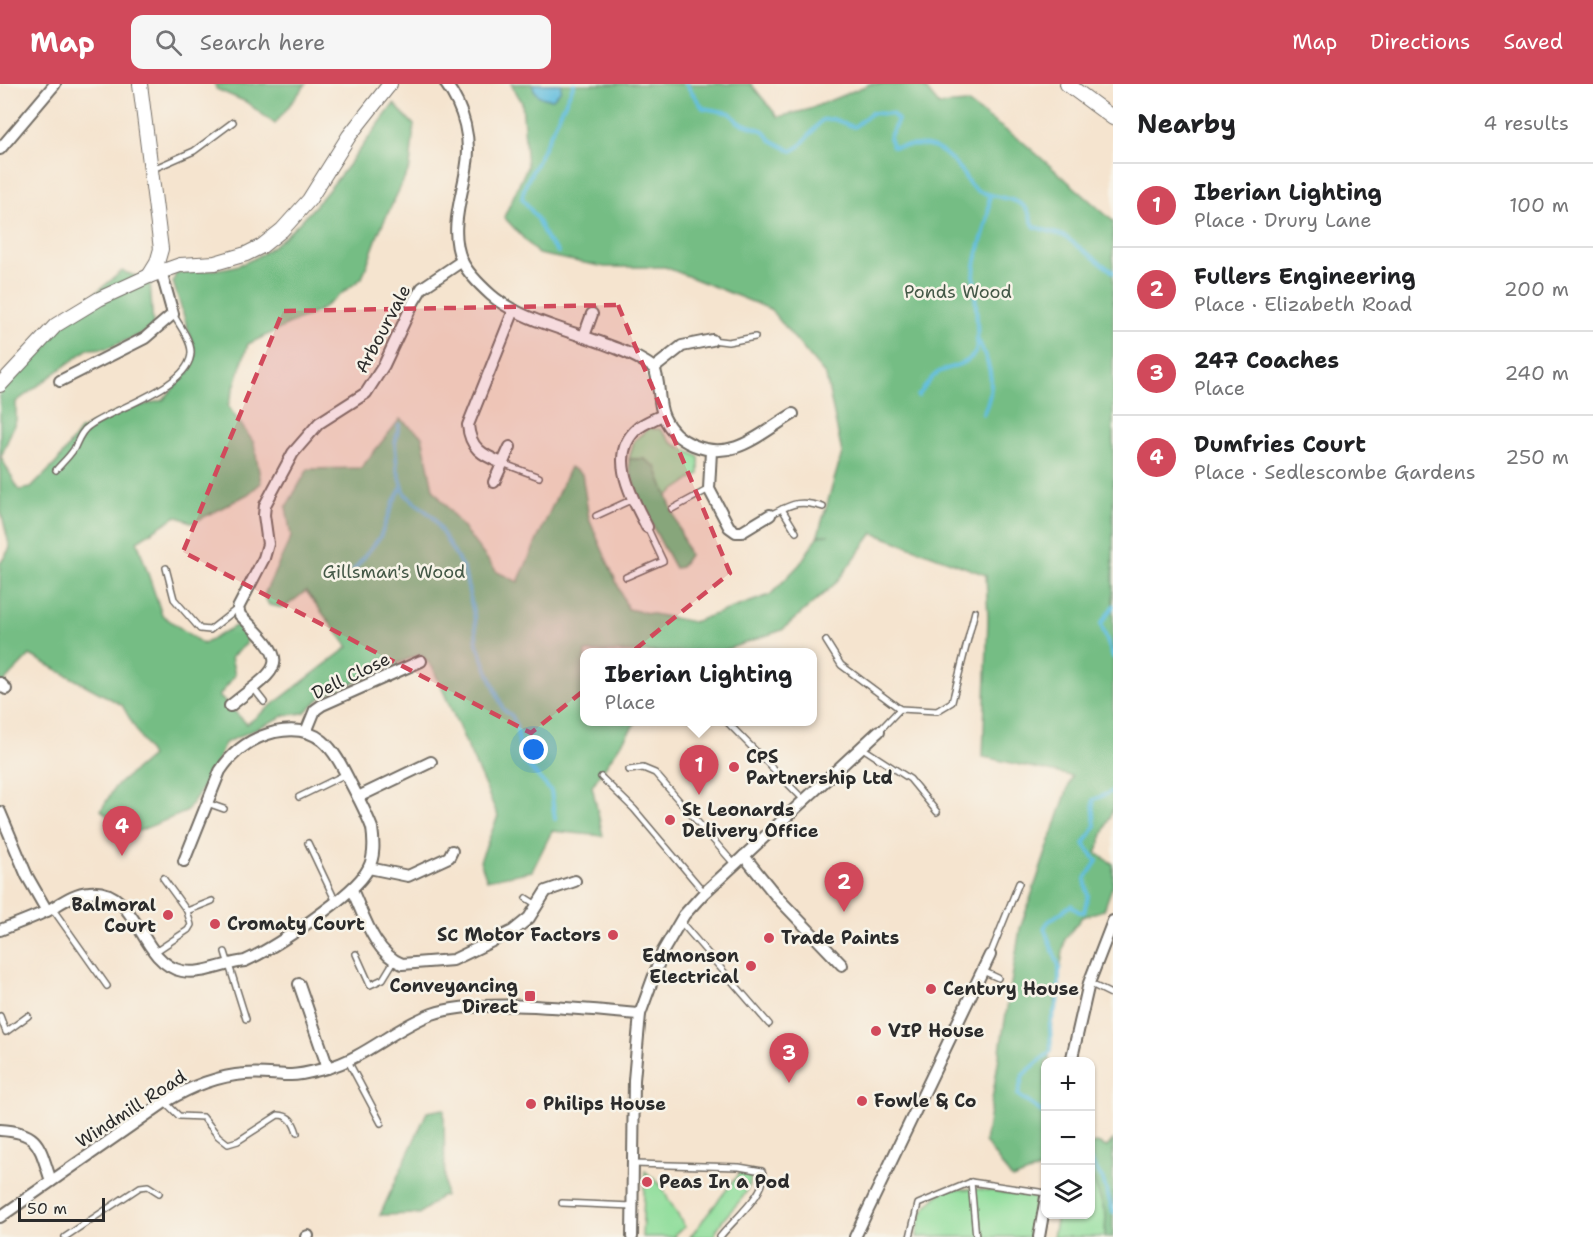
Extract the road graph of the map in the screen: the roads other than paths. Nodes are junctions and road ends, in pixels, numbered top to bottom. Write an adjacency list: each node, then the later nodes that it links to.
1 (55, 84): 8 (street)
2 (140, 84): 9 (street)
3 (390, 84): 12 (street)
4 (446, 84): 11 (street)
5 (1067, 84): 6 (street)
6 (1113, 118)
7 (233, 122): 9 (lane)
8 (0, 148)
9 (152, 169): 10 (street)
10 (161, 249): 12 (street); 13 (street)
11 (462, 261): 14 (street); 42 (street, Arbourvale)
12 (180, 265): 13 (street)
13 (155, 274): 15 (street); 22 (street)
14 (514, 310): 17 (street); 27 (street)
15 (173, 314): 21 (street); 28 (lane)
16 (592, 314): 17 (street)
17 (584, 336): 20 (street)
18 (755, 337): 19 (lane)
19 (712, 340): 20 (street)
20 (654, 368): 24 (street)
21 (60, 381)
22 (0, 385)
23 (793, 414): 26 (street)
24 (662, 415): 26 (street); 32 (street)
25 (510, 447): 27 (street)
26 (711, 452): 31 (street)
27 (502, 463): 29 (lane); 30 (street)
28 (56, 470)
29 (539, 477)
30 (494, 482)
31 (709, 489): 34 (lane); 36 (street)
32 (633, 498): 37 (lane); 38 (street)
33 (823, 507): 35 (lane)
34 (672, 509)
35 (782, 509): 36 (lane); 39 (lane)
36 (770, 515)
37 (596, 516)
38 (647, 527): 41 (lane)
39 (796, 532)
40 (166, 568): 42 (lane)
41 (626, 577)
42 (238, 608): 46 (street)
43 (975, 611): 49 (lane)
44 (826, 641): 49 (lane)
45 (421, 661): 52 (street, Dell Close)
46 (253, 688): 47 (lane); 48 (street)
47 (264, 702)
48 (230, 706)
49 (900, 709): 51 (lane)
50 (731, 726): 60 (lane)
51 (879, 731): 53 (street)
52 (306, 732): 56 (street); 61 (street)
53 (861, 747): 60 (street); 64 (lane)
54 (431, 762): 59 (street)
55 (629, 770): 69 (lane)
56 (346, 774): 58 (lane); 59 (street)
57 (601, 777): 75 (lane)
58 (299, 797)
59 (358, 797): 70 (street)
60 (804, 800): 67 (street)
61 (207, 803): 62 (lane); 68 (street)
62 (224, 809)
63 (0, 812): 80 (street)
64 (937, 812)
65 (308, 843): 78 (lane)
66 (452, 850): 70 (street)
67 (744, 856): 69 (street); 90 (street)
68 (184, 861)
69 (735, 865): 75 (street)
70 (369, 868): 74 (street)
71 (163, 878): 81 (lane)
72 (575, 880): 79 (street)
73 (1019, 884): 87 (lane)
74 (352, 890): 78 (street); 89 (street)
75 (704, 892): 82 (street)
76 (526, 897): 79 (lane)
77 (212, 901): 81 (lane)
78 (336, 902): 88 (street)
79 (537, 905): 89 (street)
80 (49, 909): 84 (street); 85 (street); 95 (lane)
81 (187, 911): 85 (lane)
82 (680, 921): 97 (street); 101 (lane)
83 (1113, 921): 93 (street)
84 (0, 930)
85 (155, 952): 88 (street)
86 (356, 954): 89 (lane)
87 (990, 955): 91 (street)
88 (226, 957): 100 (lane)
89 (394, 961)
90 (842, 965)
91 (983, 970): 92 (lane); 121 (street)
92 (998, 978)
93 (1089, 983): 96 (lane); 102 (street)
94 (299, 984): 104 (street)
95 (107, 986)
96 (1113, 995)
97 (640, 1014): 103 (street, Windmill Road); 109 (street)
98 (0, 1016): 99 (lane)
99 (28, 1016)
100 (246, 1019)
101 (769, 1024)
102 (1072, 1057)
103 (348, 1061): 104 (street, Windmill Road); 106 (lane)
104 (328, 1068): 105 (street, Windmill Road)
105 (165, 1102): 108 (lane); 110 (street, Windmill Road)
106 (381, 1123)
107 (0, 1130): 110 (street)
108 (297, 1133)
109 (634, 1164): 115 (street); 120 (lane)
110 (51, 1181): 116 (street, Windmill Road)
111 (971, 1182): 113 (lane); 122 (lane); 123 (lane)
112 (159, 1193): 118 (lane)
113 (1041, 1194)
114 (562, 1203): 115 (lane)
115 (633, 1206): 119 (street)
116 (0, 1217)
117 (1042, 1219): 124 (street)
118 (65, 1237)
119 (632, 1237)
120 (720, 1237)
121 (855, 1237)
122 (910, 1237)
123 (976, 1237)
124 (1039, 1237)

